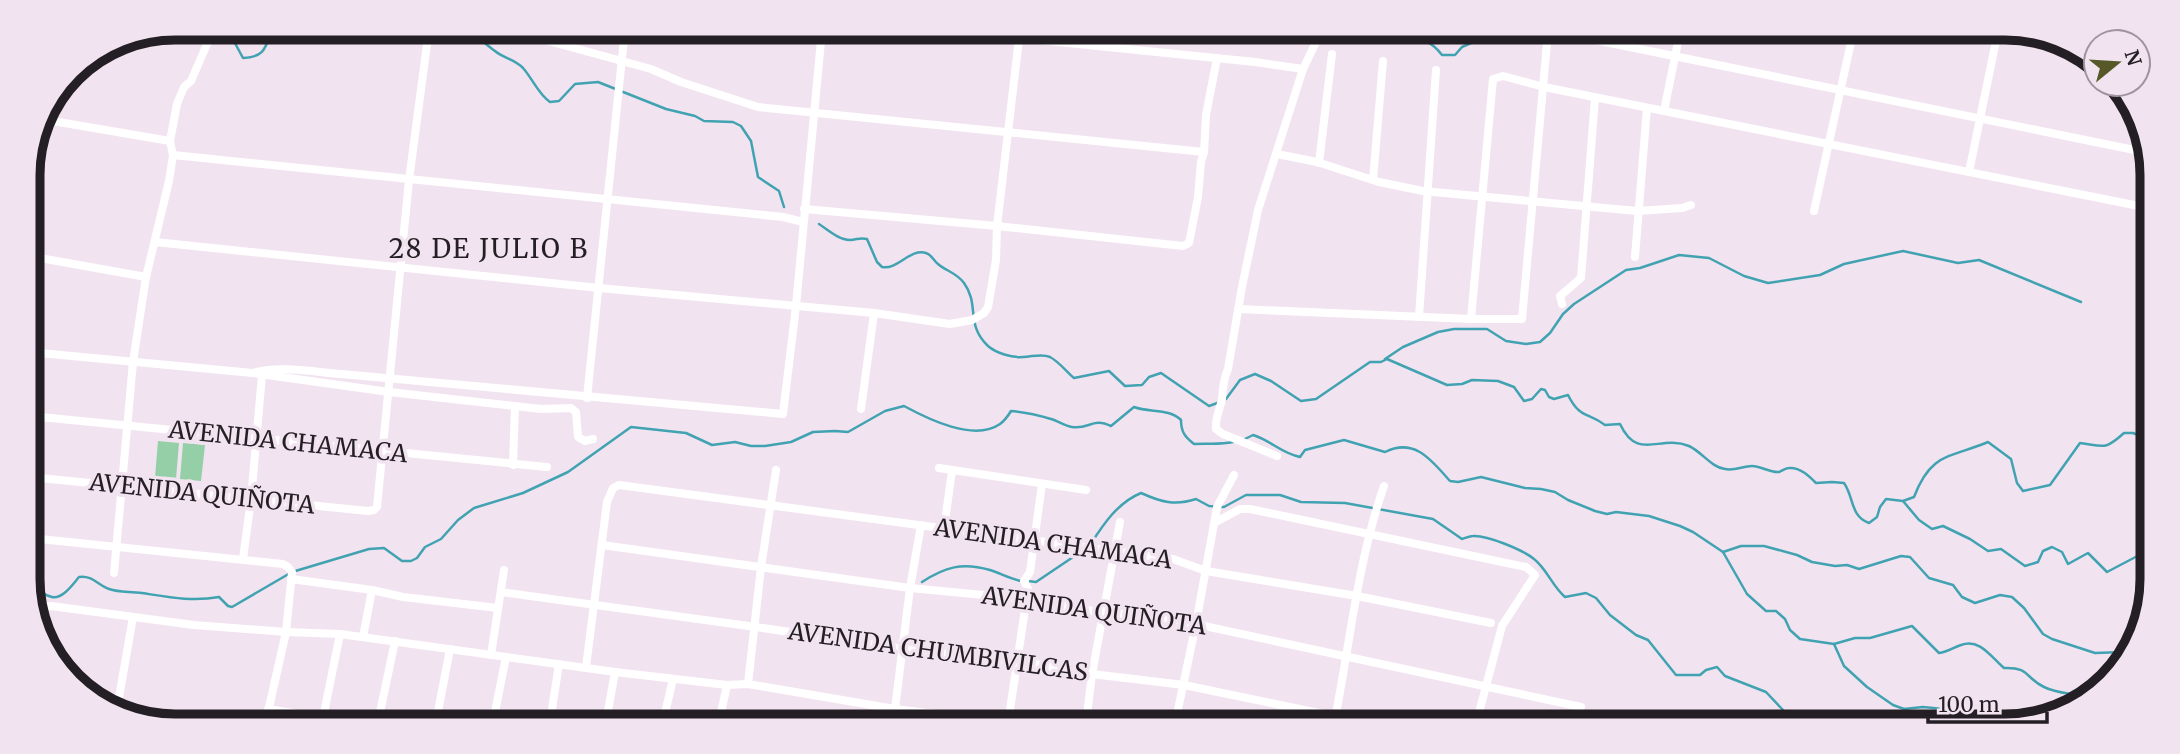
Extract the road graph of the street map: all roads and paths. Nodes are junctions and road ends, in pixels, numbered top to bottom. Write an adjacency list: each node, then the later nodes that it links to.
1 (209, 40): 30 (street)
2 (428, 40): 38 (street)
3 (545, 40): 17 (street)
4 (624, 40): 17 (street)
5 (821, 40): 26 (street)
6 (1019, 40): 29 (street)
7 (1069, 40): 16 (street)
8 (1317, 40): 19 (street)
9 (1547, 40): 21 (street)
10 (1596, 40): 15 (street)
11 (1678, 40): 15 (street)
12 (1851, 40): 22 (street)
13 (1996, 41): 27 (street)
14 (1332, 54): 36 (street)
15 (1675, 56): 22 (street); 25 (street)
16 (1217, 58): 19 (street); 33 (street)
17 (621, 61): 26 (street); 42 (street)
18 (1383, 61): 39 (street)
19 (1303, 69): 34 (street)
20 (1436, 70): 40 (street)
21 (1544, 87): 23 (street); 41 (street); 43 (street)
22 (1840, 90): 27 (street); 31 (street)
23 (1595, 98): 24 (street); 45 (street)
24 (1647, 108): 25 (street); 48 (street)
25 (1664, 111): 31 (street)
26 (814, 113): 29 (street); 47 (street)
27 (1980, 119): 32 (street); 37 (street)
28 (52, 121): 30 (street)
29 (1009, 133): 33 (street); 51 (street)
30 (170, 141): 35 (street)
31 (1829, 144): 37 (street); 49 (street)
32 (2137, 151)
33 (1204, 152): 51 (street)
34 (1277, 154): 36 (street); 60 (street)
35 (173, 155): 38 (street); 52 (street)
36 (1319, 163): 39 (street)
37 (1969, 172): 46 (street)
38 (409, 180): 42 (street); 55 (street)
39 (1373, 180): 40 (street)
40 (1427, 192): 41 (street); 62 (street)
41 (1482, 197): 43 (street); 63 (street)
42 (608, 198): 50 (street); 57 (street)
43 (1533, 201): 45 (street); 63 (street)
44 (1691, 205): 48 (street)
45 (1587, 206): 48 (street); 58 (street)
46 (2140, 206)
47 (804, 209): 50 (street); 51 (street)
48 (1639, 211): 53 (street)
49 (1814, 211)
50 (803, 222): 59 (street)
51 (997, 226): 61 (street)
52 (155, 242): 55 (street); 56 (street)
53 (1635, 257)
54 (41, 258): 56 (street)
55 (400, 267): 57 (street); 67 (street)
56 (146, 277): 65 (street)
57 (599, 288): 59 (street); 69 (street)
58 (1562, 304)
59 (796, 306): 61 (street); 69 (street)
60 (1238, 309): 62 (street); 77 (street)
61 (874, 313): 71 (street)
62 (1419, 317): 63 (street)
63 (1471, 319)
64 (41, 353): 65 (street)
65 (133, 362): 66 (street); 73 (street)
66 (258, 374): 67 (street); 68 (street); 74 (street)
67 (390, 378): 68 (street); 69 (street)
68 (388, 392): 70 (street); 76 (street)
69 (587, 398)
70 (515, 406): 75 (street); 78 (street)
71 (861, 409)
72 (40, 417): 73 (street, AVENIDA CHAMACA)
73 (128, 426): 74 (street, AVENIDA CHAMACA); 87 (street)
74 (256, 439): 76 (street, AVENIDA CHAMACA); 89 (street)
75 (593, 439)
76 (383, 452): 78 (street, AVENIDA CHAMACA); 89 (street, AVENIDA QUIÑOTA)
77 (1277, 456)
78 (513, 465): 79 (street, AVENIDA CHAMACA)
79 (547, 467)
80 (939, 468): 82 (street)
81 (776, 470): 90 (street)
82 (952, 471): 85 (street); 94 (street)
83 (1234, 475): 92 (street)
84 (40, 478): 87 (street, AVENIDA QUIÑOTA)
85 (1042, 484): 88 (street); 97 (street)
86 (1384, 486): 95 (street)
87 (123, 487): 89 (street, AVENIDA QUIÑOTA); 99 (street)
88 (1086, 490)
89 (251, 499): 101 (street)
90 (769, 505): 93 (street, AVENIDA CHAMACA); 98 (street, AVENIDA CHAMACA); 102 (street)
91 (1120, 522): 100 (street)
92 (1214, 523): 95 (street); 104 (street)
93 (921, 525): 94 (street, AVENIDA CHAMACA); 107 (street)
94 (944, 528): 97 (street, AVENIDA CHAMACA)
95 (1370, 534): 110 (street); 138 (street)
96 (40, 539): 99 (street)
97 (1035, 539): 100 (street, AVENIDA CHAMACA); 111 (street)
98 (602, 545): 102 (street, AVENIDA QUIÑOTA); 112 (street)
99 (117, 547): 101 (street); 105 (street)
100 (1116, 552): 104 (street, AVENIDA CHAMACA); 115 (street)
101 (243, 559): 106 (street)
102 (761, 567): 107 (street, AVENIDA QUIÑOTA); 119 (street)
103 (504, 570): 109 (street)
104 (1206, 571): 110 (street, AVENIDA CHAMACA); 117 (street)
105 (114, 573)
106 (291, 579): 108 (street); 120 (street)
107 (910, 588): 111 (street, AVENIDA QUIÑOTA); 125 (street)
108 (372, 590): 114 (street); 122 (street)
109 (501, 592): 112 (street, AVENIDA CHUMBIVILCAS); 114 (street)
110 (1357, 596): 118 (street, AVENIDA CHAMACA); 128 (street)
111 (1027, 599): 115 (street, AVENIDA QUIÑOTA); 129 (street)
112 (593, 605): 119 (street, AVENIDA CHUMBIVILCAS); 131 (street)
113 (44, 607): 116 (street)
114 (498, 608): 126 (street)
115 (1104, 613): 117 (street, AVENIDA QUIÑOTA); 133 (street)
116 (133, 617): 120 (street); 139 (street)
117 (1196, 624): 128 (street, AVENIDA QUIÑOTA); 137 (street)
118 (1490, 624)
119 (755, 627): 125 (street, AVENIDA CHUMBIVILCAS); 136 (street)
120 (286, 632): 121 (street); 141 (street)
121 (340, 634): 122 (street); 149 (street)
122 (363, 637): 123 (street)
123 (395, 641): 124 (street); 150 (street)
124 (450, 649): 126 (street); 151 (street)
125 (903, 649): 129 (street, AVENIDA CHUMBIVILCAS); 142 (street)
126 (491, 655): 127 (street)
127 (506, 657): 130 (street); 152 (street)
128 (1347, 657): 138 (street, AVENIDA QUIÑOTA); 145 (street)
129 (1017, 661): 133 (street, AVENIDA CHUMBIVILCAS); 158 (street)
130 (559, 664): 131 (street); 153 (street)
131 (586, 667): 132 (street)
132 (615, 672): 134 (street); 154 (street)
133 (1093, 674): 137 (street, AVENIDA CHUMBIVILCAS); 159 (street)
134 (673, 678): 135 (street); 155 (street)
135 (727, 684): 136 (street); 156 (street)
136 (748, 684): 142 (street)
137 (1184, 685): 143 (street); 144 (street, AVENIDA CHUMBIVILCAS)
138 (1485, 687): 140 (street, AVENIDA QUIÑOTA); 146 (street)
139 (118, 701)
140 (1581, 707)
141 (268, 709): 147 (street); 148 (street)
142 (895, 709): 157 (street)
143 (1177, 713)
144 (1306, 713)
145 (1335, 713)
146 (1479, 713)
147 (267, 714)
148 (298, 714)
149 (324, 714)
150 (380, 714)
151 (438, 714)
152 (494, 714)
153 (551, 714)
154 (607, 714)
155 (665, 714)
156 (721, 714)
157 (920, 714)
158 (1010, 714)
159 (1087, 714)

